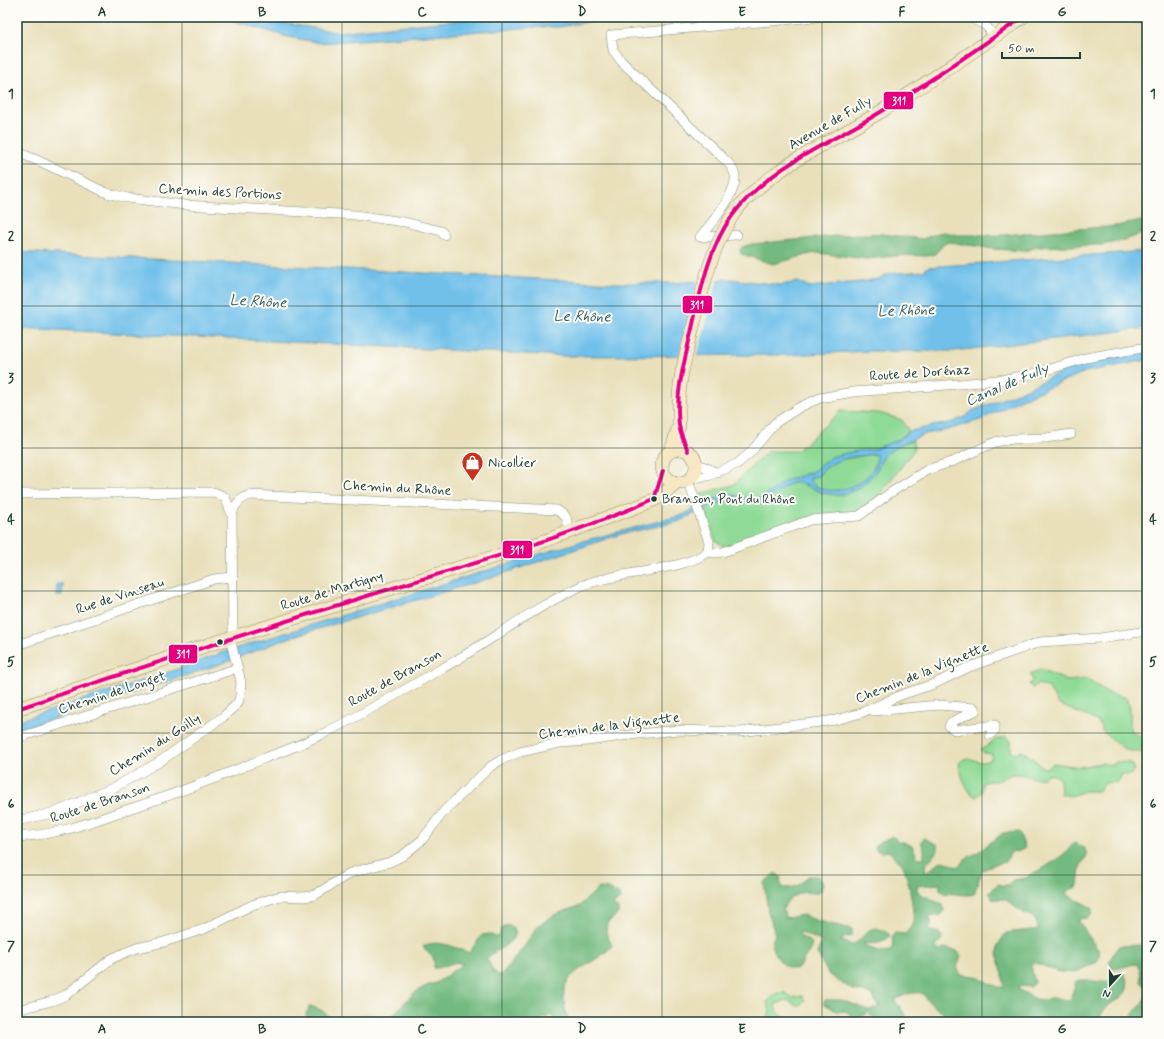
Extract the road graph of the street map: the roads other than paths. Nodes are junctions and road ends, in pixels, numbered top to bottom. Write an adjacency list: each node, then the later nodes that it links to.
1 (817, 17): 7 (street)
2 (970, 17): 4 (street)
3 (1020, 20): 4 (main road, Avenue de Fully)
4 (995, 37): 9 (main road, Avenue de Fully, bridge)
5 (17, 152): 6 (street, Chemin des Portions)
6 (444, 235)
7 (737, 235)
8 (1147, 348): 15 (street, Route de Dorénaz)
9 (679, 426): 11 (main road); 12 (main road)
10 (1071, 434): 22 (street)
11 (671, 451): 12 (main road); 14 (main road)
12 (688, 451): 13 (main road)
13 (696, 462): 15 (street); 16 (main road)
14 (663, 471): 16 (main road); 19 (main road)
15 (718, 473): 16 (street, Route de Dorénaz)
16 (685, 480): 19 (main road, Route de Martigny); 22 (street)
17 (17, 494): 20 (street)
18 (257, 495): 20 (street, Chemin du Goilly); 21 (street, Chemin du Rhône)
19 (654, 499): 21 (main road, Route de Martigny)
20 (232, 516): 23 (street, Chemin du Goilly)
21 (570, 532): 25 (main road, Route de Martigny)
22 (708, 551): 33 (street, Route de Branson)
23 (232, 578): 25 (street, Chemin du Goilly); 26 (street, Rue de Vinseau)
24 (1147, 631): 29 (street, Chemin de la Vignette)
25 (232, 640): 27 (street, Chemin du Goilly); 28 (main road, Route de Martigny)
26 (17, 645)
27 (237, 665): 31 (street, Chemin de Longet); 32 (street, Chemin du Goilly)
28 (17, 709)
29 (861, 713): 30 (street); 34 (street, Chemin de la Vignette)
30 (990, 735)
31 (17, 738)
32 (17, 821)
33 (17, 837)
34 (17, 1010)

